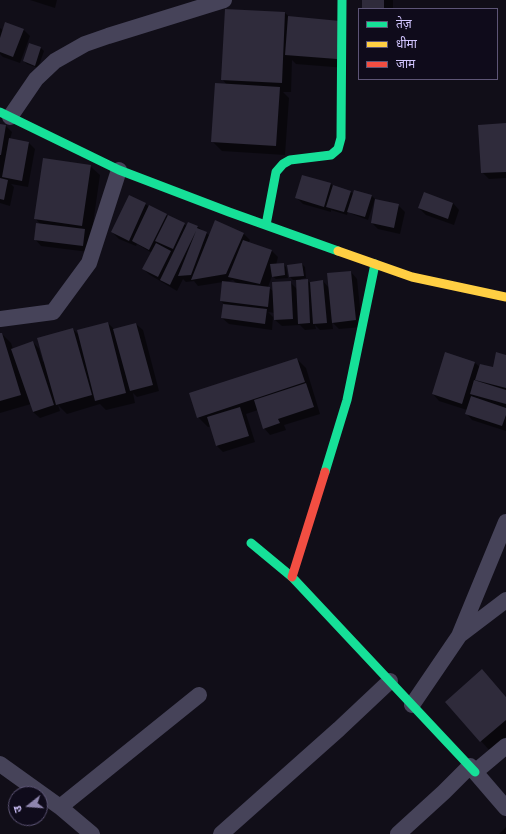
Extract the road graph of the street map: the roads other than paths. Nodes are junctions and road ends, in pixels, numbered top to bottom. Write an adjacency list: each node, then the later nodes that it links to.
1 (224, 0): 3 (street)
2 (342, 0): 5 (street)
3 (5, 114): 4 (street)
4 (119, 170): 5 (street); 8 (street)
5 (266, 225): 6 (street)
6 (375, 264): 7 (street); 11 (street)
7 (506, 297)
8 (0, 319)
9 (506, 522): 13 (street)
10 (251, 543): 11 (street)
11 (292, 577): 14 (street)
12 (506, 600): 13 (street)
13 (459, 636): 16 (street)
14 (390, 681): 16 (street); 23 (street)
15 (199, 695): 20 (street)
16 (412, 705): 19 (street)
17 (506, 746): 19 (street)
18 (0, 764): 20 (street)
19 (472, 769): 21 (street); 24 (street)
20 (60, 807): 22 (street)
21 (506, 808)
22 (92, 834)
23 (221, 834)
24 (398, 834)

